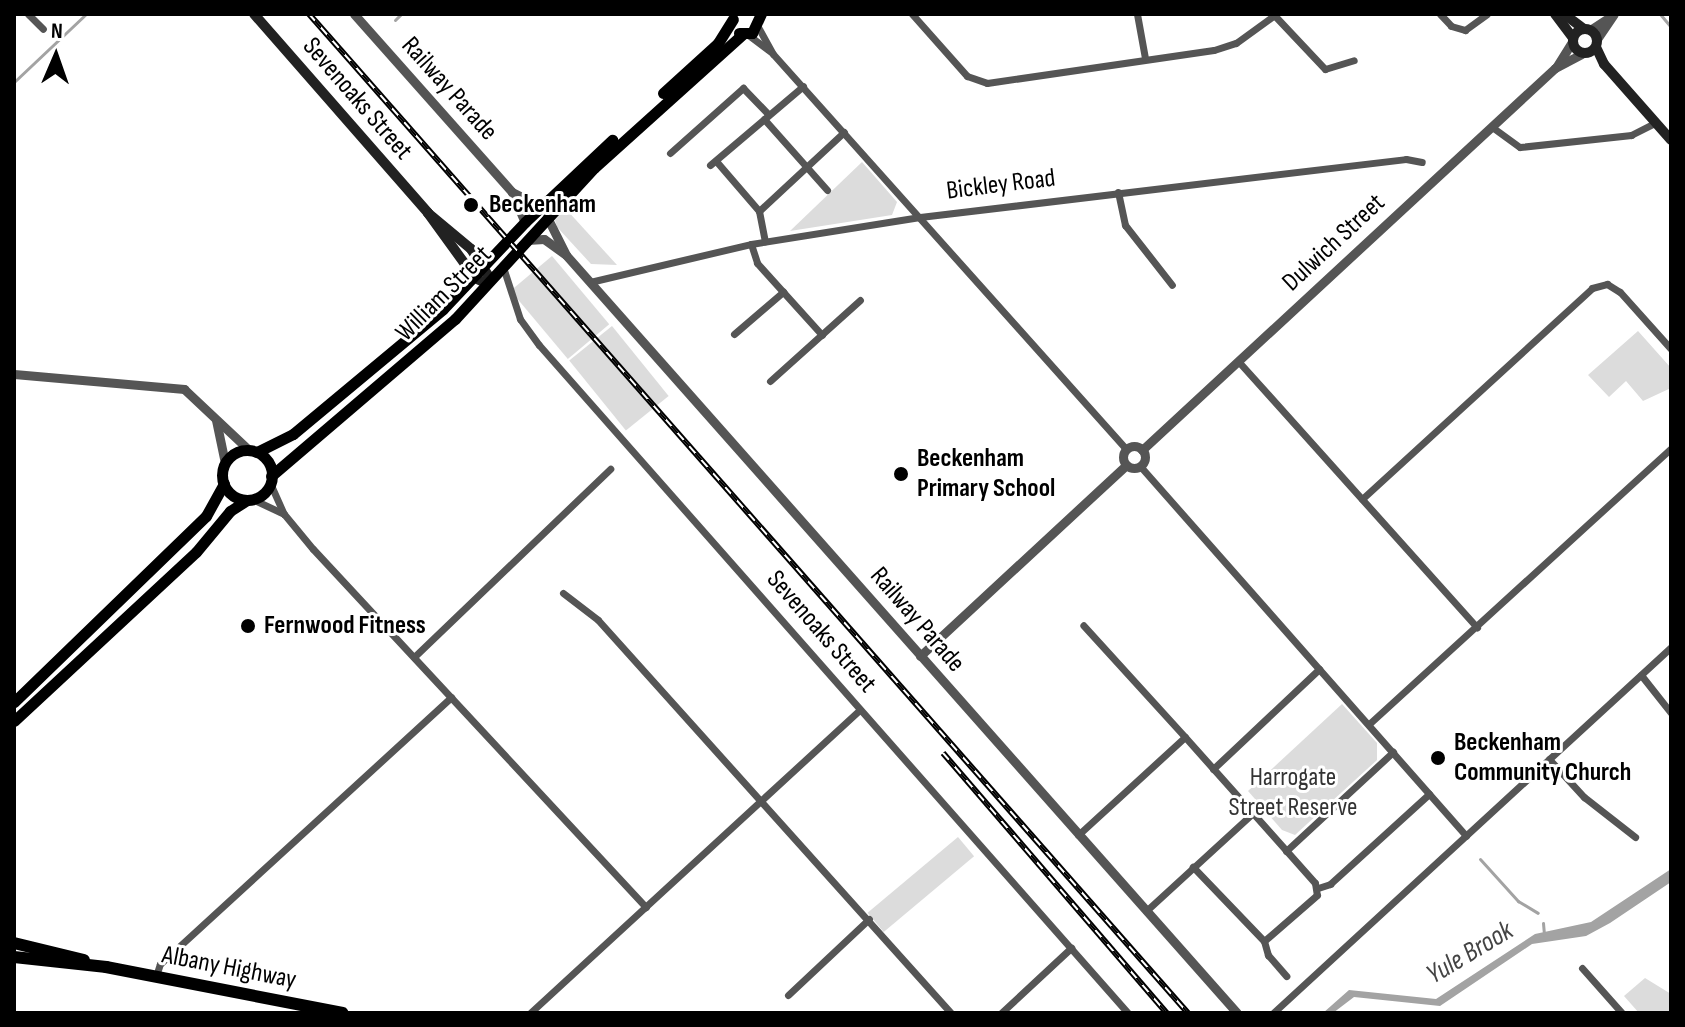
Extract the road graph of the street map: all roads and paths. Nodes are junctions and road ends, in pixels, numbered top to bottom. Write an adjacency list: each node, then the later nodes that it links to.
1 (28, 14): 14 (street)
2 (254, 14): 38 (main road, Sevenoaks Street)
3 (354, 14): 34 (street, Railway Parade)
4 (912, 14): 20 (street)
5 (1137, 14): 20 (street)
6 (1440, 14): 7 (street)
7 (1487, 14)
8 (1555, 14): 17 (main road)
9 (1564, 14): 16 (main road)
10 (1614, 14): 16 (street)
11 (1276, 15): 20 (street); 21 (street)
12 (733, 16): 15 (main road, William Street); 37 (main road, William Street)
13 (761, 17): 15 (main road, William Street); 18 (street)
14 (43, 29)
15 (745, 34): 18 (street); 37 (main road, William Street)
16 (1592, 36): 17 (main road); 19 (main road); 22 (main road)
17 (1572, 40): 19 (main road); 23 (street, Dulwich Street)
18 (773, 54): 24 (street)
19 (1584, 54): 22 (main road); 23 (street, Dulwich Street)
20 (1145, 58)
21 (1354, 60)
22 (1604, 64): 26 (main road)
23 (1555, 68): 27 (street, Dulwich Street)
24 (803, 86): 25 (street); 28 (street)
25 (767, 117): 30 (street); 32 (street); 36 (street)
26 (1656, 122): 27 (street); 29 (main road)
27 (1492, 127): 56 (street, Dulwich Street)
28 (844, 132): 32 (street); 39 (street)
29 (1671, 140)
30 (670, 153)
31 (1422, 162): 35 (street, Bickley Road)
32 (807, 168): 33 (street); 36 (street)
33 (827, 190)
34 (512, 192): 37 (street, Railway Parade); 40 (street, Railway Parade)
35 (1118, 192): 39 (street, Bickley Road); 50 (street)
36 (759, 211): 42 (street)
37 (544, 212): 40 (main road, William Street); 41 (main road, William Street); 44 (street, Railway Parade)
38 (428, 213): 45 (main road, Sevenoaks Street); 47 (main road, Sevenoaks Street)
39 (920, 217): 42 (street, Bickley Road); 61 (street)
40 (525, 222): 45 (main road, William Street)
41 (526, 240): 44 (street, Railway Parade); 46 (main road, William Street)
42 (765, 241): 43 (street, Bickley Road)
43 (751, 244): 49 (street, Bickley Road); 51 (street)
44 (566, 255): 49 (street, Railway Parade)
45 (485, 266): 47 (main road, William Street); 48 (main road, Sevenoaks Street)
46 (503, 267): 48 (main road, William Street); 83 (street, Sevenoaks Street)
47 (475, 278): 48 (main road, Sevenoaks Street); 63 (main road, William Street)
48 (490, 282): 68 (main road, William Street)
49 (590, 282): 77 (street, Railway Parade)
50 (1172, 285)
51 (783, 292): 53 (street); 54 (street)
52 (860, 300): 54 (street)
53 (734, 334)
54 (822, 335): 58 (street)
55 (1671, 349): 71 (street)
56 (1238, 361): 62 (street, Dulwich Street); 71 (street)
57 (14, 374): 59 (street)
58 (770, 381)
59 (216, 420): 63 (street); 64 (street)
60 (1671, 448): 75 (street)
61 (1126, 449): 62 (street); 65 (street)
62 (1142, 450): 66 (street)
63 (253, 451): 64 (main road); 68 (main road)
64 (225, 463): 69 (main road)
65 (1126, 465): 66 (street); 77 (street)
66 (1140, 466): 79 (street)
67 (610, 469): 78 (street)
68 (271, 480): 70 (main road); 72 (street)
69 (224, 484): 70 (main road); 82 (main road)
70 (250, 499): 72 (street); 85 (main road)
71 (1362, 499): 75 (street)
72 (284, 514): 78 (street)
73 (563, 593): 92 (street)
74 (1083, 625): 87 (street)
75 (1477, 627): 86 (street)
76 (1671, 647): 80 (street)
77 (920, 656): 94 (street, Railway Parade)
78 (414, 657): 81 (street)
79 (1319, 669): 86 (street); 90 (street)
80 (1641, 675): 84 (street); 89 (street)
81 (451, 697): 100 (street); 109 (street)
82 (14, 702)
83 (860, 710): 92 (street); 105 (street, Sevenoaks Street)
84 (1671, 713)
85 (14, 721)
86 (1369, 724): 88 (street)
87 (1185, 737): 90 (street); 94 (street)
88 (1393, 752): 91 (street); 97 (street)
89 (1549, 759): 95 (street); 96 (street)
90 (1213, 769): 93 (street)
91 (1429, 794): 95 (street); 99 (street)
92 (763, 800): 100 (street); 102 (street)
93 (1253, 813): 97 (street); 98 (street)
94 (1078, 835): 101 (street, Railway Parade)
95 (1466, 836): 118 (street)
96 (1635, 837)
97 (1286, 851): 99 (street)
98 (1193, 867): 101 (street); 103 (street)
99 (1318, 888): 103 (street)
100 (646, 907): 113 (street)
101 (1146, 911): 117 (street, Railway Parade)
102 (869, 919): 111 (street); 114 (street)
103 (1264, 941): 110 (street)
104 (14, 943): 107 (highway, Albany Highway)
105 (1071, 948): 115 (street); 116 (street, Sevenoaks Street)
106 (14, 957): 107 (highway, Albany Highway)
107 (106, 967): 109 (highway, Albany Highway)
108 (1582, 968): 119 (street)
109 (156, 976): 112 (highway, Albany Highway)
110 (1286, 976)
111 (788, 995)
112 (343, 1013)
113 (530, 1013)
114 (951, 1013)
115 (1001, 1013)
116 (1128, 1013)
117 (1237, 1013)
118 (1273, 1013)
119 (1622, 1013)

